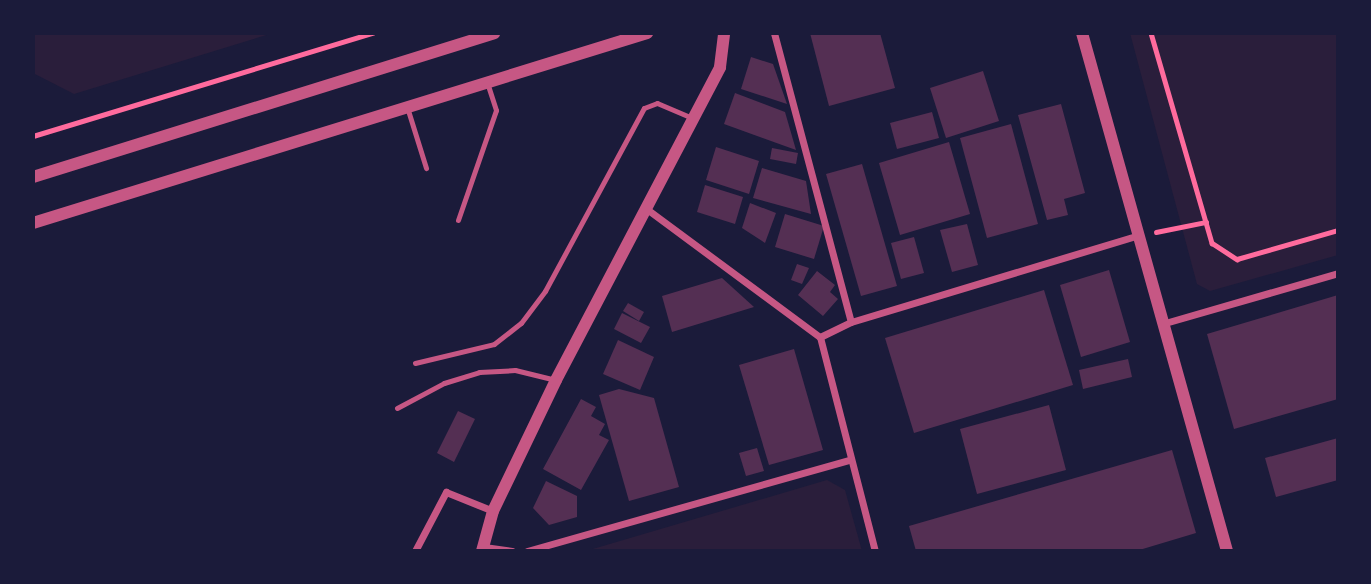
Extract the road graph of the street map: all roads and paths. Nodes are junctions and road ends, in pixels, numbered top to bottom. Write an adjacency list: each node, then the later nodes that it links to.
1 (373, 33): 11 (path)
2 (494, 33): 13 (street)
3 (647, 33): 8 (street)
4 (724, 33): 10 (street)
5 (774, 33): 21 (street)
6 (1082, 33): 19 (street)
7 (1151, 33): 16 (path)
8 (487, 83): 9 (street); 15 (lane)
9 (407, 107): 12 (lane); 17 (street)
10 (693, 118): 14 (street); 24 (lane)
11 (33, 136)
12 (426, 167)
13 (33, 177)
14 (644, 207): 23 (street); 25 (street)
15 (458, 220)
16 (1206, 222): 18 (path); 19 (path)
17 (33, 223)
18 (1338, 230)
19 (1139, 235): 21 (street); 22 (street)
20 (1338, 273): 22 (street)
21 (851, 322): 23 (street)
22 (1165, 323): 35 (street)
23 (820, 337): 27 (street)
24 (415, 363)
25 (556, 380): 26 (lane); 28 (street)
26 (397, 408)
27 (849, 460): 29 (street); 34 (street)
28 (493, 511): 30 (street); 31 (street)
29 (560, 547): 33 (street)
30 (483, 549): 32 (street)
31 (415, 551)
32 (512, 551)
33 (527, 551)
34 (875, 551)
35 (1227, 551)

